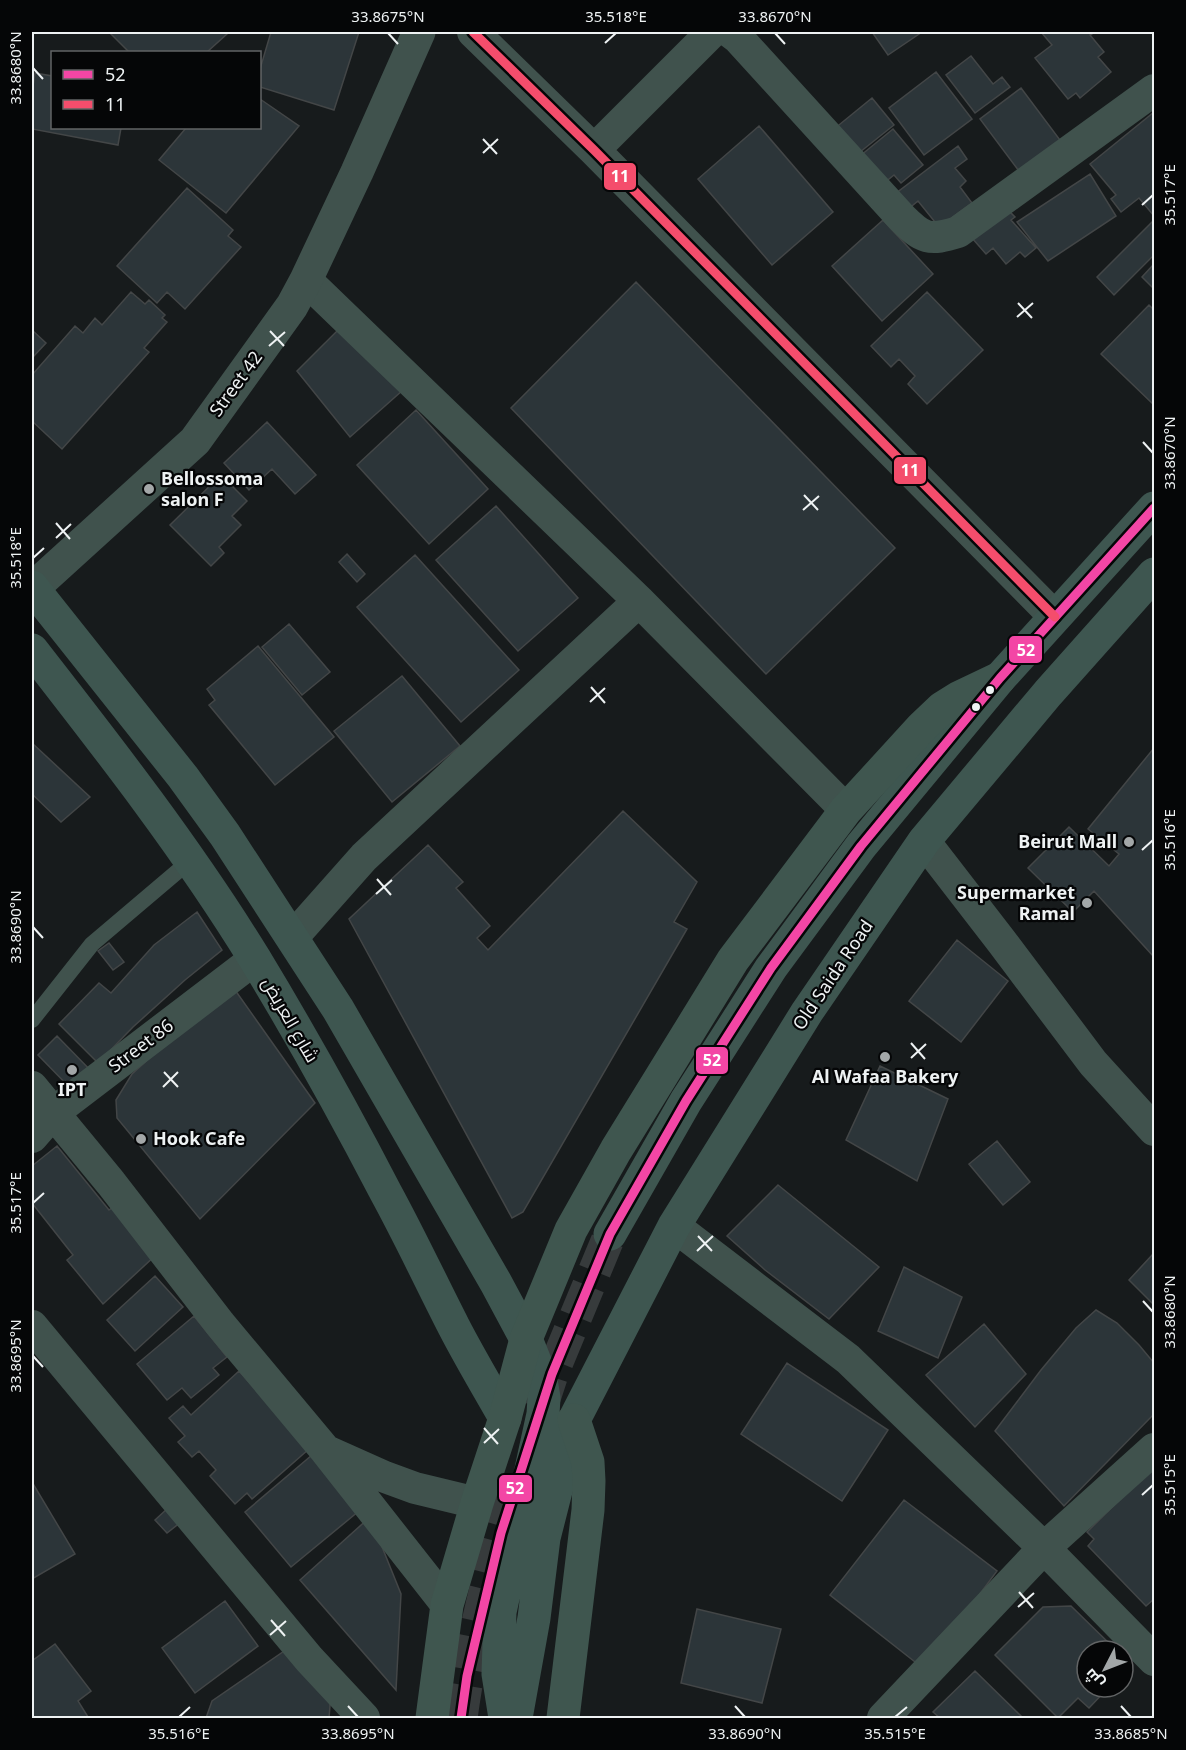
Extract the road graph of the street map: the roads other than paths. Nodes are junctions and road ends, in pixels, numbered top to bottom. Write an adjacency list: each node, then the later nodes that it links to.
1 (419, 32): 7 (street, Street 42)
2 (473, 32): 6 (street)
3 (712, 32): 6 (street)
4 (730, 32): 5 (street)
5 (1155, 90)
6 (594, 150): 12 (street)
7 (306, 280): 10 (street, Street 42); 11 (street)
8 (1155, 508): 12 (main road)
9 (1155, 574): 16 (main road, Old Saida Road)
10 (32, 588): 18 (main road)
11 (639, 601): 15 (street); 18 (street)
12 (1055, 617): 14 (main road)
13 (32, 650): 17 (main road, شارع العريض)
14 (1000, 678): 15 (highway); 26 (main road)
15 (846, 810): 28 (highway)
16 (924, 841): 23 (street); 25 (main road, Old Saida Road)
17 (190, 860): 19 (main road, شارع العريض); 20 (lane)
18 (293, 937): 28 (main road)
19 (255, 959): 22 (street, Street 86); 29 (main road, شارع العريض)
20 (32, 1020)
21 (32, 1087): 22 (street)
22 (53, 1113): 24 (street, Street 86); 32 (street)
23 (1155, 1130)
24 (32, 1137)
25 (674, 1226): 30 (main road, Old Saida Road); 34 (street)
26 (610, 1234)
27 (32, 1326): 37 (street)
28 (526, 1339): 29 (highway); 39 (main road)
29 (505, 1418): 33 (highway)
30 (574, 1420): 40 (main road, Old Saida Road); 41 (highway)
31 (1155, 1449): 34 (street)
32 (326, 1451): 33 (street); 35 (street)
33 (477, 1503): 35 (highway)
34 (1044, 1548): 36 (street); 42 (street)
35 (447, 1605): 38 (highway)
36 (1155, 1660)
37 (364, 1719)
38 (432, 1719)
39 (505, 1719)
40 (516, 1719)
41 (563, 1719)
42 (883, 1719)

